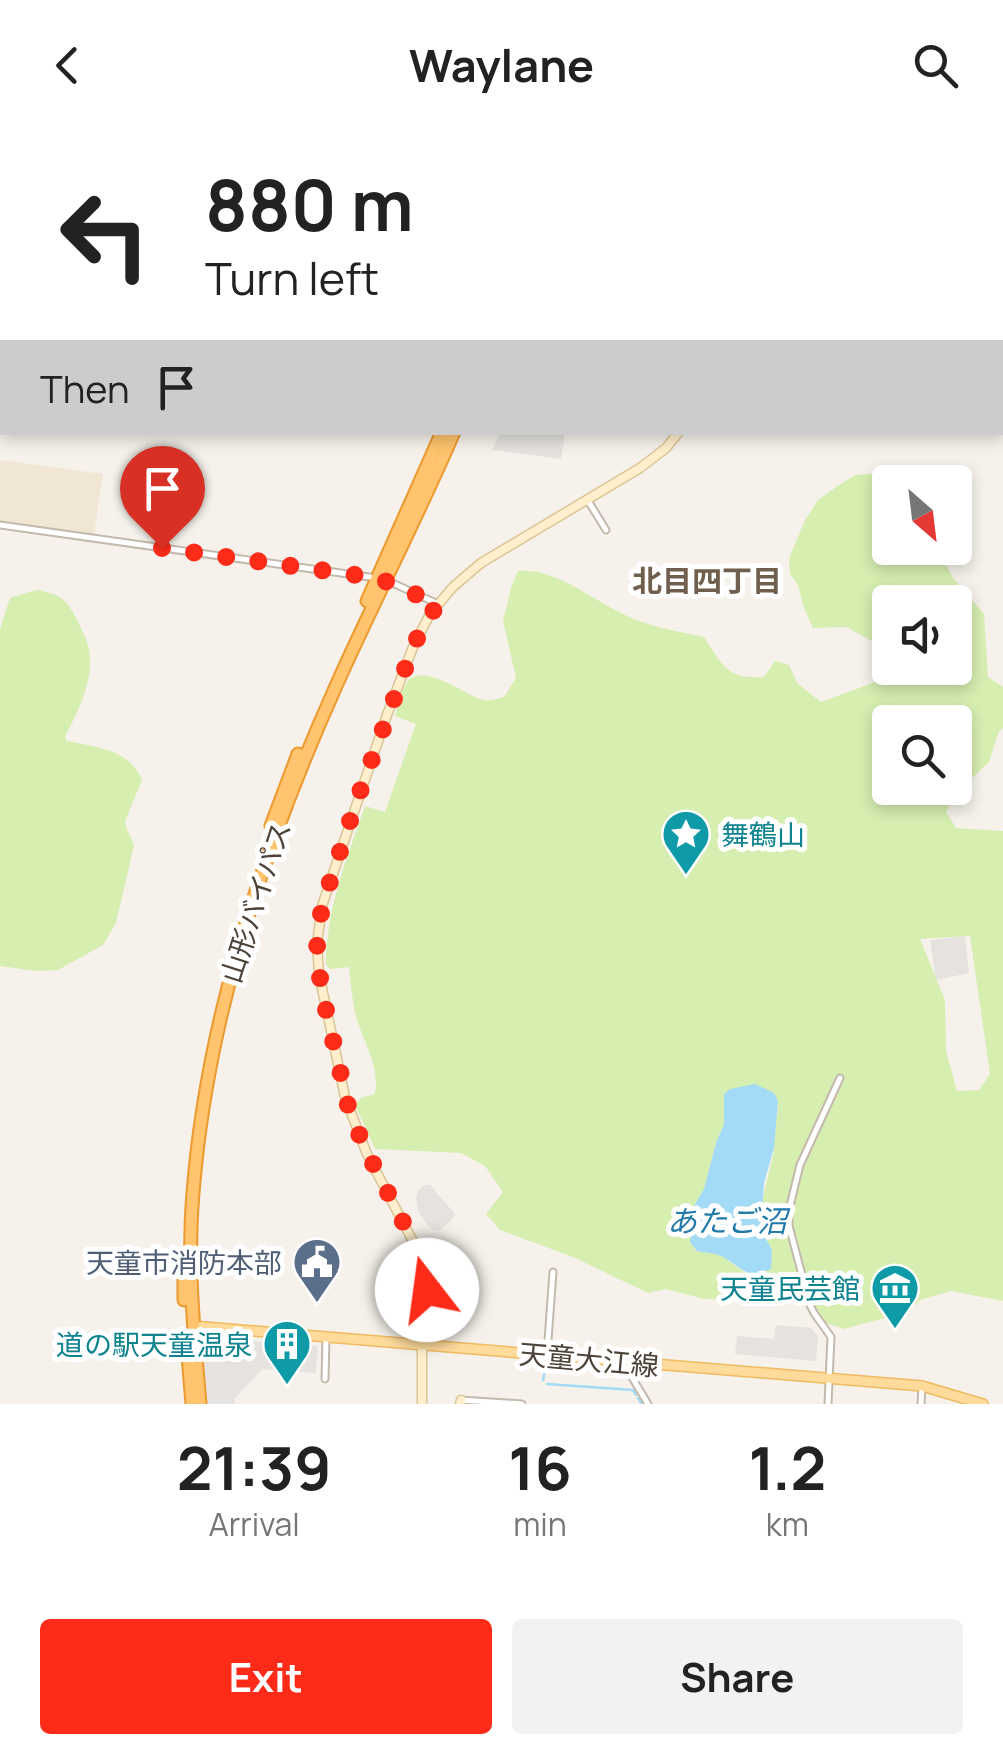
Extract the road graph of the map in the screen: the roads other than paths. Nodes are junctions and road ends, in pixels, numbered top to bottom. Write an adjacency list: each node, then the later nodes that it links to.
1 (441, 435): 7 (highway, 山形バイパス)
2 (453, 435): 7 (highway, 山形バイパス)
3 (676, 435): 4 (street)
4 (588, 499): 6 (street); 8 (street)
5 (0, 525): 7 (street)
6 (606, 530)
7 (382, 579): 8 (street); 11 (highway, 山形バイパス); 20 (highway, 山形バイパス)
8 (438, 604): 13 (street)
9 (840, 1078): 16 (street)
10 (553, 1272): 14 (street)
11 (193, 1326): 12 (main road, 天童大江線); 21 (highway, 山形バイパス)
12 (326, 1338): 13 (main road, 天童大江線); 17 (street)
13 (422, 1345): 14 (main road, 天童大江線); 22 (street)
14 (547, 1355): 15 (main road, 天童大江線)
15 (623, 1361): 16 (main road, 天童大江線); 24 (street)
16 (830, 1378): 18 (main road, 天童大江線); 25 (street)
17 (324, 1379)
18 (922, 1386): 26 (street); 27 (main road, 天童大江線)
19 (461, 1402): 23 (street)
20 (192, 1404)
21 (200, 1404)
22 (422, 1404)
23 (522, 1404)
24 (648, 1404)
25 (828, 1404)
26 (921, 1404)
27 (983, 1404)

